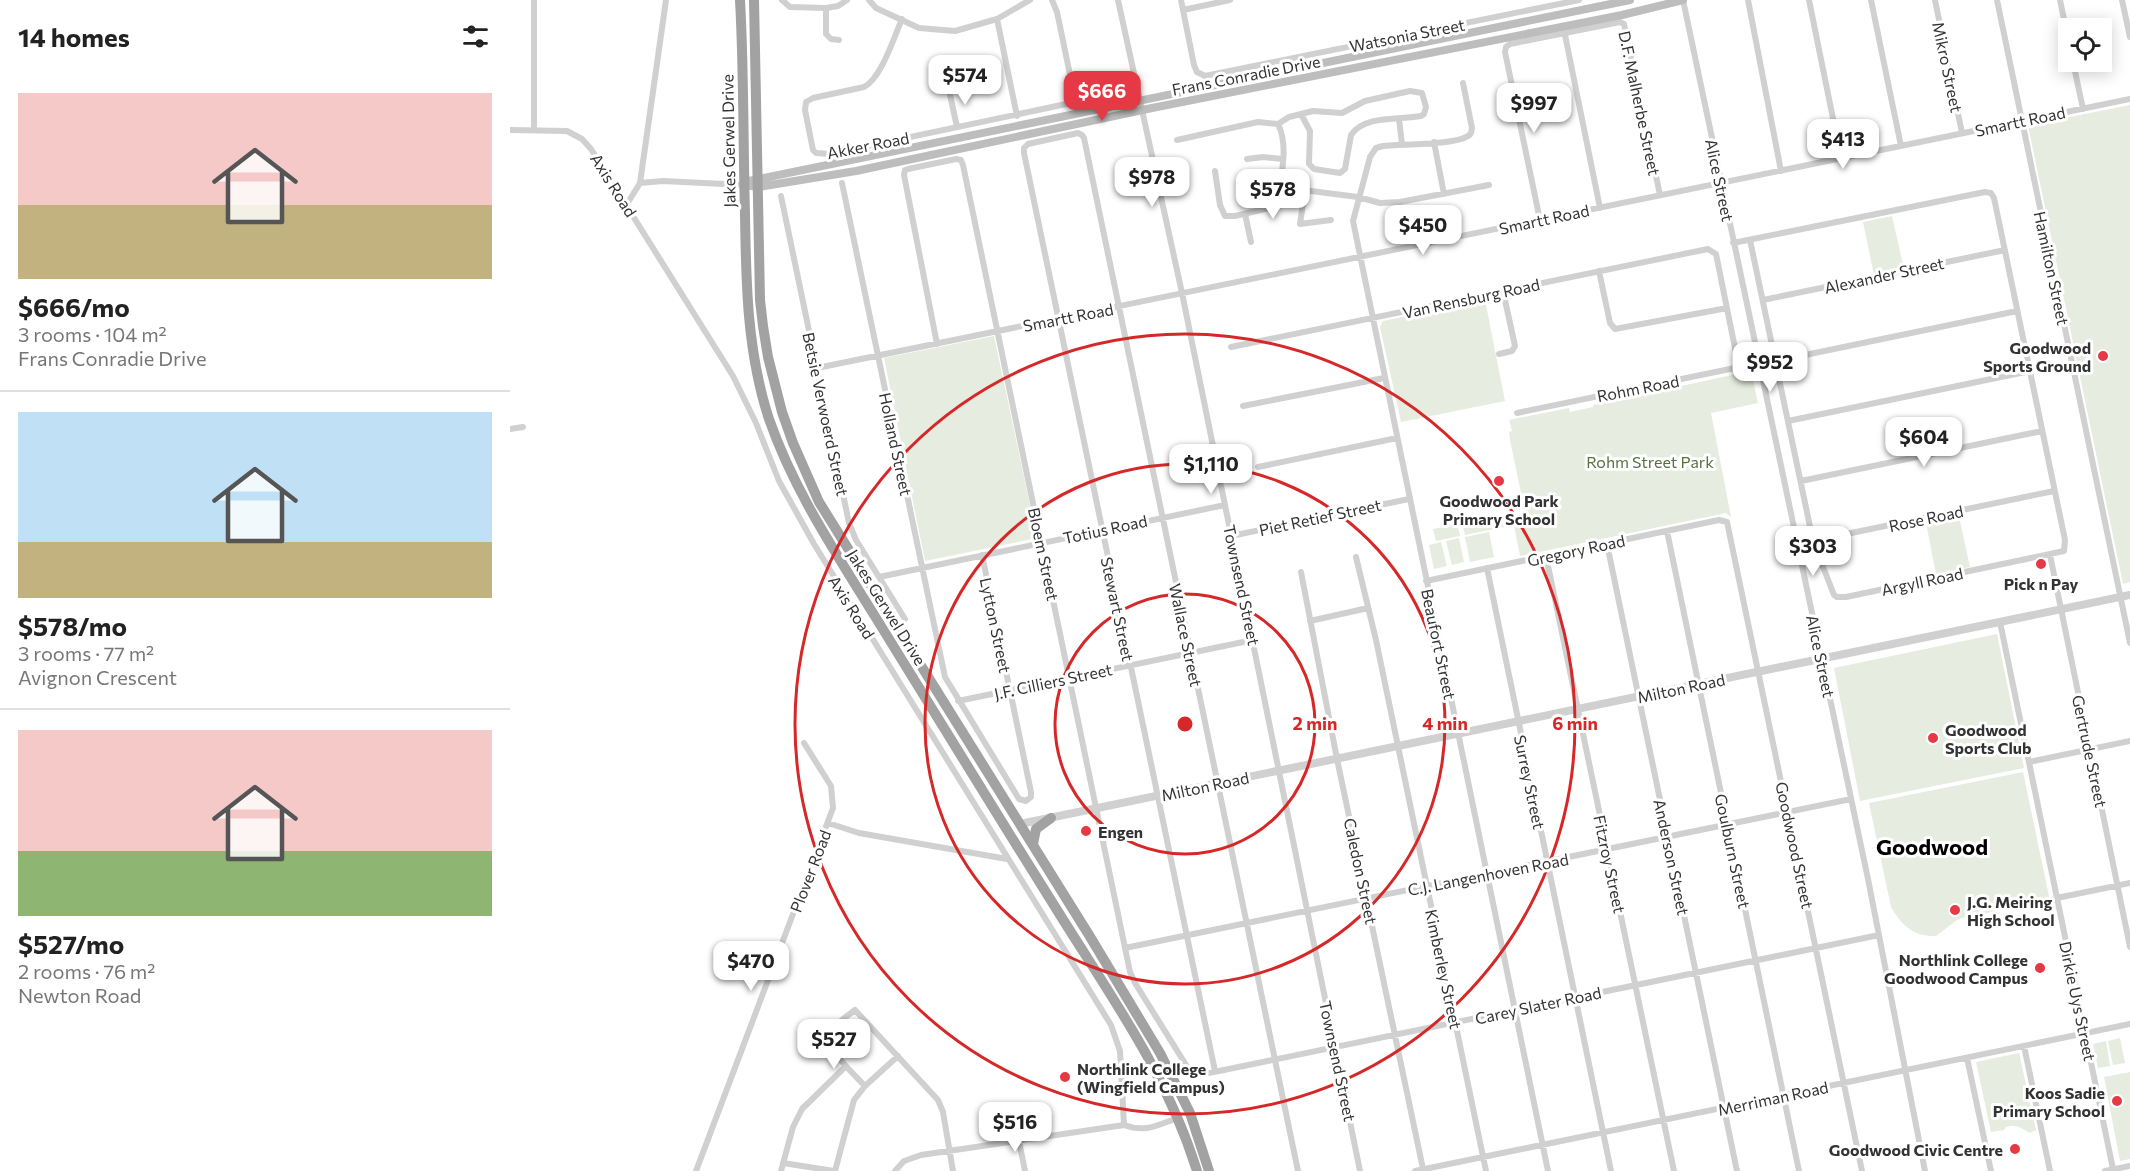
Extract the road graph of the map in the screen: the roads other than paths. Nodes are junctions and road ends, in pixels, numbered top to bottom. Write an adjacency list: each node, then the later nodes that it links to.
1 (534, 0): 45 (street)
2 (666, 0): 58 (street)
3 (740, 0): 62 (highway, Jakes Gerwel Drive)
4 (754, 0): 59 (highway, Jakes Gerwel Drive)
5 (782, 0): 24 (street)
6 (847, 0): 24 (street)
7 (868, 0): 27 (street)
8 (1030, 0): 23 (street)
9 (1052, 0): 40 (street, Akker Road)
10 (1118, 0): 36 (street, Townsend Street)
11 (1181, 0): 25 (street)
12 (1230, 0): 25 (street)
13 (1579, 0): 25 (street, Watsonia Street)
14 (1630, 0): 36 (main road, Frans Conradie Drive)
15 (1683, 0): 38 (main road, Frans Conradie Drive); 61 (street, Alice Street)
16 (1748, 0): 57 (street)
17 (1809, 0): 53 (street)
18 (1871, 0): 52 (street)
19 (1935, 0): 47 (street, Mikro Street)
20 (1996, 0): 42 (street, Hamilton Street)
21 (2060, 0): 26 (street)
22 (2122, 0): 30 (street)
23 (1022, 2): 28 (street)
24 (826, 8): 31 (street)
25 (1183, 10)
26 (2064, 18)
27 (902, 19): 28 (street); 44 (street, Akker Road)
28 (997, 19): 40 (street)
29 (1565, 35): 67 (street, D.F. Malherbe Street); 71 (street); 74 (street, D.F. Malherbe Street)
30 (2130, 37)
31 (839, 40)
32 (2075, 72): 37 (street)
33 (1463, 83): 50 (street)
34 (949, 90): 44 (street)
35 (2130, 99): 37 (street, Smartt Road)
36 (1140, 100): 38 (street, Townsend Street); 59 (main road, Frans Conradie Drive)
37 (2083, 109): 42 (street, Smartt Road)
38 (1143, 110): 59 (main road, Frans Conradie Drive); 82 (street, Townsend Street)
39 (1301, 114): 41 (street); 41 (street); 43 (street)
40 (1017, 116): 44 (street, Akker Road)
41 (1399, 119): 51 (street)
42 (2022, 121): 47 (street, Smartt Road); 131 (street, Hamilton Street)
43 (1278, 124): 49 (street); 55 (street)
44 (957, 127)
45 (534, 129): 46 (street, Axis Road); 70 (street, Axis Road)
46 (510, 130)
47 (1962, 133): 52 (street, Smartt Road)
48 (1082, 135): 84 (street, Wallace Street); 87 (street, Stewart Street)
49 (1177, 140)
50 (1434, 142): 51 (street); 66 (street)
51 (1402, 144): 69 (street, Beaufort Street)
52 (1901, 146): 53 (street, Smartt Road)
53 (1841, 158): 57 (street, Smartt Road)
54 (1247, 159): 55 (street)
55 (1283, 159): 64 (street)
56 (1215, 171): 72 (street)
57 (1781, 171): 61 (street, Smartt Road)
58 (640, 183): 62 (street); 70 (street)
59 (757, 183): 62 (main road, Frans Conradie Drive); 166 (highway, Jakes Gerwel Drive)
60 (842, 183): 93 (street, Holland Street)
61 (1720, 183): 67 (street, Smartt Road); 77 (street, Alice Street)
62 (742, 184): 158 (highway, Jakes Gerwel Drive)
63 (1489, 185): 66 (street)
64 (1280, 187): 65 (street); 72 (street)
65 (1305, 190): 69 (street); 73 (street)
66 (1444, 194): 69 (street)
67 (1660, 195): 71 (street, Smartt Road)
68 (781, 196): 96 (street, Betsie Verwoerd Street)
69 (1358, 197): 79 (street, Beaufort Street)
70 (627, 204): 171 (street, Axis Road)
71 (1600, 208): 74 (street, Smartt Road)
72 (1245, 214): 76 (street)
73 (1331, 220)
74 (1540, 220): 79 (street, Smartt Road)
75 (1750, 240): 77 (street); 78 (street); 83 (street, Alice Street)
76 (1251, 242)
77 (1733, 243): 95 (street, Alice Street)
78 (2005, 250): 83 (street, Alexander Street); 86 (street)
79 (1359, 257): 82 (street, Smartt Road); 88 (street, Beaufort Street)
80 (1599, 272): 81 (street, Van Rensburg Road); 85 (street); 85 (street, Van Rensburg Road)
81 (1503, 291): 88 (street, Van Rensburg Road); 92 (street)
82 (1182, 293): 84 (street, Smartt Road); 111 (street, Townsend Street)
83 (1763, 300): 94 (street, Alice Street)
84 (1118, 306): 87 (street, Smartt Road); 112 (street, Wallace Street)
85 (1727, 308): 97 (street)
86 (2017, 311): 94 (street); 98 (street)
87 (1057, 318): 89 (street, Smartt Road); 114 (street, Stewart Street)
88 (1372, 318): 91 (street, Van Rensburg Road); 99 (street, Beaufort Street)
89 (998, 331): 90 (street, Smartt Road); 90 (street, Bloem Street); 118 (street, Bloem Street)
90 (937, 344): 93 (street, Smartt Road)
91 (1231, 347)
92 (1500, 354)
93 (878, 355): 96 (street, Smartt Road); 125 (street, Holland Street)
94 (1776, 361): 102 (street, Alice Street)
95 (1759, 363): 97 (street, Rohm Road); 119 (street, Alice Street)
96 (817, 368): 128 (street, Betsie Verwoerd Street)
97 (1739, 368): 101 (street, Rohm Road)
98 (2030, 371): 102 (street); 105 (street)
99 (1384, 378): 100 (street); 106 (street, Beaufort Street)
100 (1243, 406)
101 (1517, 413)
102 (1788, 421): 108 (street, Alice Street)
103 (523, 427): 104 (street)
104 (510, 429)
105 (2042, 431): 108 (street); 109 (street)
106 (1397, 438): 107 (street); 110 (street, Beaufort Street)
107 (1258, 467)
108 (1801, 481): 117 (street, Alice Street)
109 (2054, 491): 117 (street, Rose Road); 122 (street, Argyll Road)
110 (1409, 499): 116 (street, Piet Retief Street); 129 (street, Beaufort Street)
111 (1225, 505): 112 (street, Totius Road); 116 (street, Townsend Street)
112 (1162, 517): 114 (street, Totius Road); 139 (street, Wallace Street)
113 (1725, 521): 115 (street, Gregory Road); 142 (street, Goodwood Street)
114 (1102, 530): 118 (street, Totius Road); 141 (street, Stewart Street)
115 (1667, 531): 120 (street, Gregory Road); 144 (street, Goulburn Street)
116 (1231, 536): 137 (street, Townsend Street)
117 (1813, 541): 119 (street, Rose Road); 122 (street, Argyll Road)
118 (1041, 542): 121 (street, Totius Road); 143 (street, Bloem Street)
119 (1798, 543): 140 (street, Alice Street)
120 (1607, 544): 123 (street, Gregory Road); 146 (street, Anderson Street)
121 (982, 555): 125 (street, Totius Road); 145 (street, Lytton Street)
122 (2050, 555): 133 (street, Gertrude Street)
123 (1546, 556): 126 (street, Gregory Road); 148 (street, Fitzroy Street)
124 (1356, 557): 132 (street, Kimberley Street)
125 (921, 567): 128 (street, Totius Road); 147 (street, Holland Street)
126 (1487, 568): 129 (street, Gregory Road); 149 (street, Surrey Street)
127 (1301, 572): 135 (street, Caledon Street)
128 (879, 577): 134 (street, Betsie Verwoerd Street)
129 (1426, 581): 150 (street, Beaufort Street)
130 (2130, 595): 131 (street, Milton Road)
131 (2121, 597): 133 (street, Milton Road); 138 (street, Hamilton Street)
132 (1368, 608): 135 (street); 153 (street, Kimberley Street)
133 (2061, 609): 136 (street, Milton Road); 154 (street, Gertrude Street)
134 (905, 619)
135 (1310, 621): 155 (street, Caledon Street)
136 (2000, 622): 140 (street, Milton Road); 156 (street, Dirkie Uys Street)
137 (1253, 640): 139 (street, J.F. Cilliers Street); 157 (street, Townsend Street)
138 (2130, 643)
139 (1190, 653): 141 (street, J.F. Cilliers Street); 159 (street, Wallace Street)
140 (1822, 659): 142 (street, Milton Road); 161 (street, Alice Street)
141 (1130, 665): 143 (street, J.F. Cilliers Street); 160 (street, Stewart Street)
142 (1759, 672): 144 (street, Milton Road); 163 (street, Goodwood Street)
143 (1070, 677): 145 (street, J.F. Cilliers Street); 162 (street, Bloem Street)
144 (1699, 684): 146 (street, Milton Road); 167 (street, Goulburn Street)
145 (1009, 690): 147 (street, J.F. Cilliers Street); 147 (street, Lytton Street)
146 (1639, 697): 148 (street, Milton Road); 168 (street, Anderson Street)
147 (958, 701)
148 (1578, 709): 149 (street, Milton Road); 170 (street, Fitzroy Street)
149 (1518, 722): 150 (street, Milton Road); 172 (street, Surrey Street)
150 (1458, 734): 153 (street, Milton Road); 173 (street, Beaufort Street)
151 (2130, 741): 154 (street)
152 (804, 743): 165 (street, Plover Road)
153 (1397, 747): 155 (street, Milton Road); 176 (street, Kimberley Street)
154 (2090, 750): 156 (street); 175 (street, Gertrude Street)
155 (1337, 759): 157 (street, Milton Road); 178 (street, Caledon Street)
156 (2029, 762): 177 (street, Dirkie Uys Street)
157 (1278, 771): 159 (street, Milton Road); 179 (street, Townsend Street)
158 (971, 772): 166 (highway); 181 (highway, Jakes Gerwel Drive)
159 (1217, 783): 160 (street, Milton Road); 180 (street, Wallace Street)
160 (1157, 796): 162 (street, Milton Road); 183 (street, Stewart Street)
161 (1851, 799): 163 (street, C.J. Langenhoven Road); 182 (street, Alice Street)
162 (1097, 808): 164 (street, Milton Road); 185 (street, Bloem Street)
163 (1788, 812): 167 (street, C.J. Langenhoven Road); 186 (street, Goodwood Street)
164 (1051, 818): 166 (street, Milton Road); 169 (highway)
165 (828, 823): 171 (street); 223 (street, Plover Road)
166 (1020, 824): 169 (highway, Jakes Gerwel Drive); 181 (highway)
167 (1728, 826): 168 (street, C.J. Langenhoven Road); 187 (street, Goulburn Street)
168 (1668, 837): 170 (street, C.J. Langenhoven Road); 188 (street, Anderson Street)
169 (1033, 844): 192 (highway, Jakes Gerwel Drive)
170 (1608, 850): 172 (street, C.J. Langenhoven Road); 189 (street, Fitzroy Street)
171 (1007, 859): 212 (street, Axis Road)
172 (1547, 863): 173 (street, C.J. Langenhoven Road); 190 (street, Surrey Street)
173 (1487, 874): 176 (street, C.J. Langenhoven Road); 191 (street, Beaufort Street)
174 (2130, 883): 175 (street)
175 (2118, 886): 177 (street); 184 (street, Gertrude Street)
176 (1427, 887): 178 (street, C.J. Langenhoven Road); 193 (street, Kimberley Street)
177 (2057, 898): 196 (street, Dirkie Uys Street)
178 (1366, 899): 179 (street, C.J. Langenhoven Road); 195 (street, Caledon Street)
179 (1307, 911): 180 (street, C.J. Langenhoven Road); 198 (street, Townsend Street)
180 (1246, 923): 183 (street, C.J. Langenhoven Road); 201 (street, Wallace Street)
181 (1070, 932): 210 (highway, Jakes Gerwel Drive)
182 (1880, 935): 186 (street, Carey Slater Road); 203 (street, Alice Street)
183 (1186, 936): 185 (street, C.J. Langenhoven Road); 204 (street, Stewart Street)
184 (2130, 947)
185 (1125, 948): 205 (street, Bloem Street)
186 (1816, 948): 187 (street, Carey Slater Road); 206 (street, Goodwood Street)
187 (1756, 960): 188 (street, Carey Slater Road); 208 (street, Goulburn Street)
188 (1696, 973): 189 (street, Carey Slater Road); 209 (street, Anderson Street)
189 (1636, 985): 190 (street, Carey Slater Road); 211 (street, Fitzroy Street)
190 (1575, 998): 191 (street, Carey Slater Road); 214 (street, Surrey Street)
191 (1515, 1010): 193 (street, Carey Slater Road); 216 (street, Beaufort Street)
192 (1137, 1014): 210 (highway); 213 (highway, Jakes Gerwel Drive)
193 (1455, 1022): 195 (street, Carey Slater Road); 218 (street, Kimberley Street)
194 (2130, 1024): 196 (street, Merriman Road)
195 (1395, 1034): 198 (street, Carey Slater Road); 221 (street, Caledon Street)
196 (2085, 1034): 197 (street, Merriman Road); 222 (street, Dirkie Uys Street)
197 (2024, 1046): 200 (street, Merriman Road); 243 (street)
198 (1335, 1047): 201 (street, Carey Slater Road); 232 (street, Townsend Street)
199 (898, 1056): 202 (street); 207 (street); 217 (street)
200 (1967, 1058): 203 (street, Merriman Road); 242 (street)
201 (1275, 1059): 204 (street, Carey Slater Road); 231 (street, Wallace Street)
202 (846, 1066): 207 (street); 219 (street)
203 (1906, 1070): 206 (street, Merriman Road); 241 (street, Alice Street)
204 (1215, 1071): 205 (street, Carey Slater Road)
205 (1197, 1075)
206 (1844, 1083): 208 (street, Merriman Road); 240 (street, Goodwood Street)
207 (865, 1086): 225 (street)
208 (1784, 1096): 209 (street, Merriman Road); 239 (street, Goulburn Street)
209 (1724, 1108): 211 (street, Merriman Road); 238 (street, Anderson Street)
210 (1178, 1118): 212 (street); 213 (highway); 229 (highway, Jakes Gerwel Drive)
211 (1664, 1120): 214 (street, Merriman Road); 237 (street, Fitzroy Street)
212 (1124, 1125): 215 (street)
213 (1197, 1130): 230 (highway, Jakes Gerwel Drive)
214 (1604, 1132): 216 (street, Merriman Road); 236 (street, Surrey Street)
215 (1019, 1140): 217 (street); 228 (street)
216 (1543, 1145): 218 (street, Merriman Road); 235 (street, Beaufort Street)
217 (950, 1151): 226 (street); 227 (street)
218 (1483, 1157): 221 (street, Merriman Road); 234 (street, Kimberley Street)
219 (783, 1163): 224 (street); 225 (street)
220 (2130, 1166): 222 (street)
221 (1424, 1169): 233 (street, Merriman Road)
222 (2113, 1169): 244 (street)
223 (696, 1171)
224 (781, 1171)
225 (834, 1171)
226 (895, 1171)
227 (952, 1171)
228 (1025, 1171)
229 (1197, 1171)
230 (1209, 1171)
231 (1298, 1171)
232 (1360, 1171)
233 (1415, 1171)
234 (1486, 1171)
235 (1548, 1171)
236 (1611, 1171)
237 (1674, 1171)
238 (1737, 1171)
239 (1799, 1171)
240 (1862, 1171)
241 (1925, 1171)
242 (1991, 1171)
243 (2050, 1171)
244 (2105, 1171)

